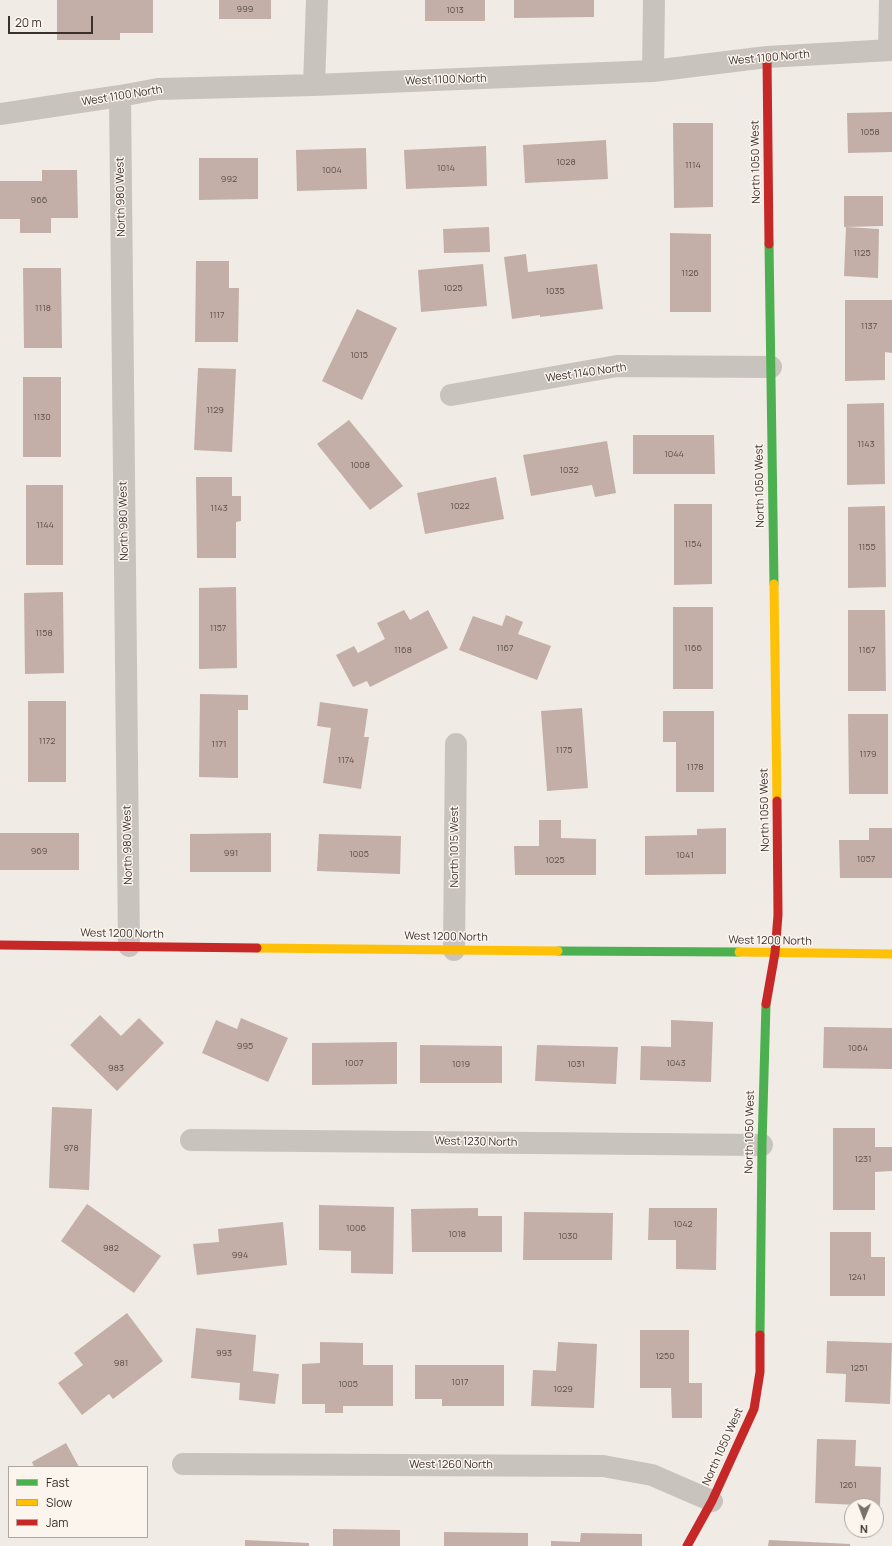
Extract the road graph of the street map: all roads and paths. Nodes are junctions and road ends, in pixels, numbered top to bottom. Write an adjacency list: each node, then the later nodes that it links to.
1 (317, 0): 7 (street)
2 (654, 0): 6 (street)
3 (886, 0): 4 (lane)
4 (889, 50): 5 (street, West 1100 North)
5 (767, 57): 6 (street, West 1100 North); 10 (street, North 1050 West)
6 (653, 71): 7 (street, West 1100 North)
7 (314, 85): 8 (street, West 1100 North)
8 (120, 96): 9 (street, West 1100 North); 14 (street, North 980 West)
9 (0, 114)
10 (771, 366): 11 (street, West 1140 North); 16 (street, North 1050 West)
11 (451, 395)
12 (456, 744): 15 (street, North 1015 West)
13 (0, 945): 14 (street, West 1200 North)
14 (129, 946): 15 (street, West 1200 North)
15 (454, 950): 16 (street, West 1200 North)
16 (775, 953): 17 (street, West 1200 North); 19 (street, North 1050 West)
17 (892, 954)
18 (191, 1140): 19 (street, West 1230 North)
19 (762, 1145): 21 (street, North 1050 West)
20 (183, 1464): 21 (street, West 1260 North)
21 (712, 1501): 22 (street, North 1050 West)
22 (687, 1546)

